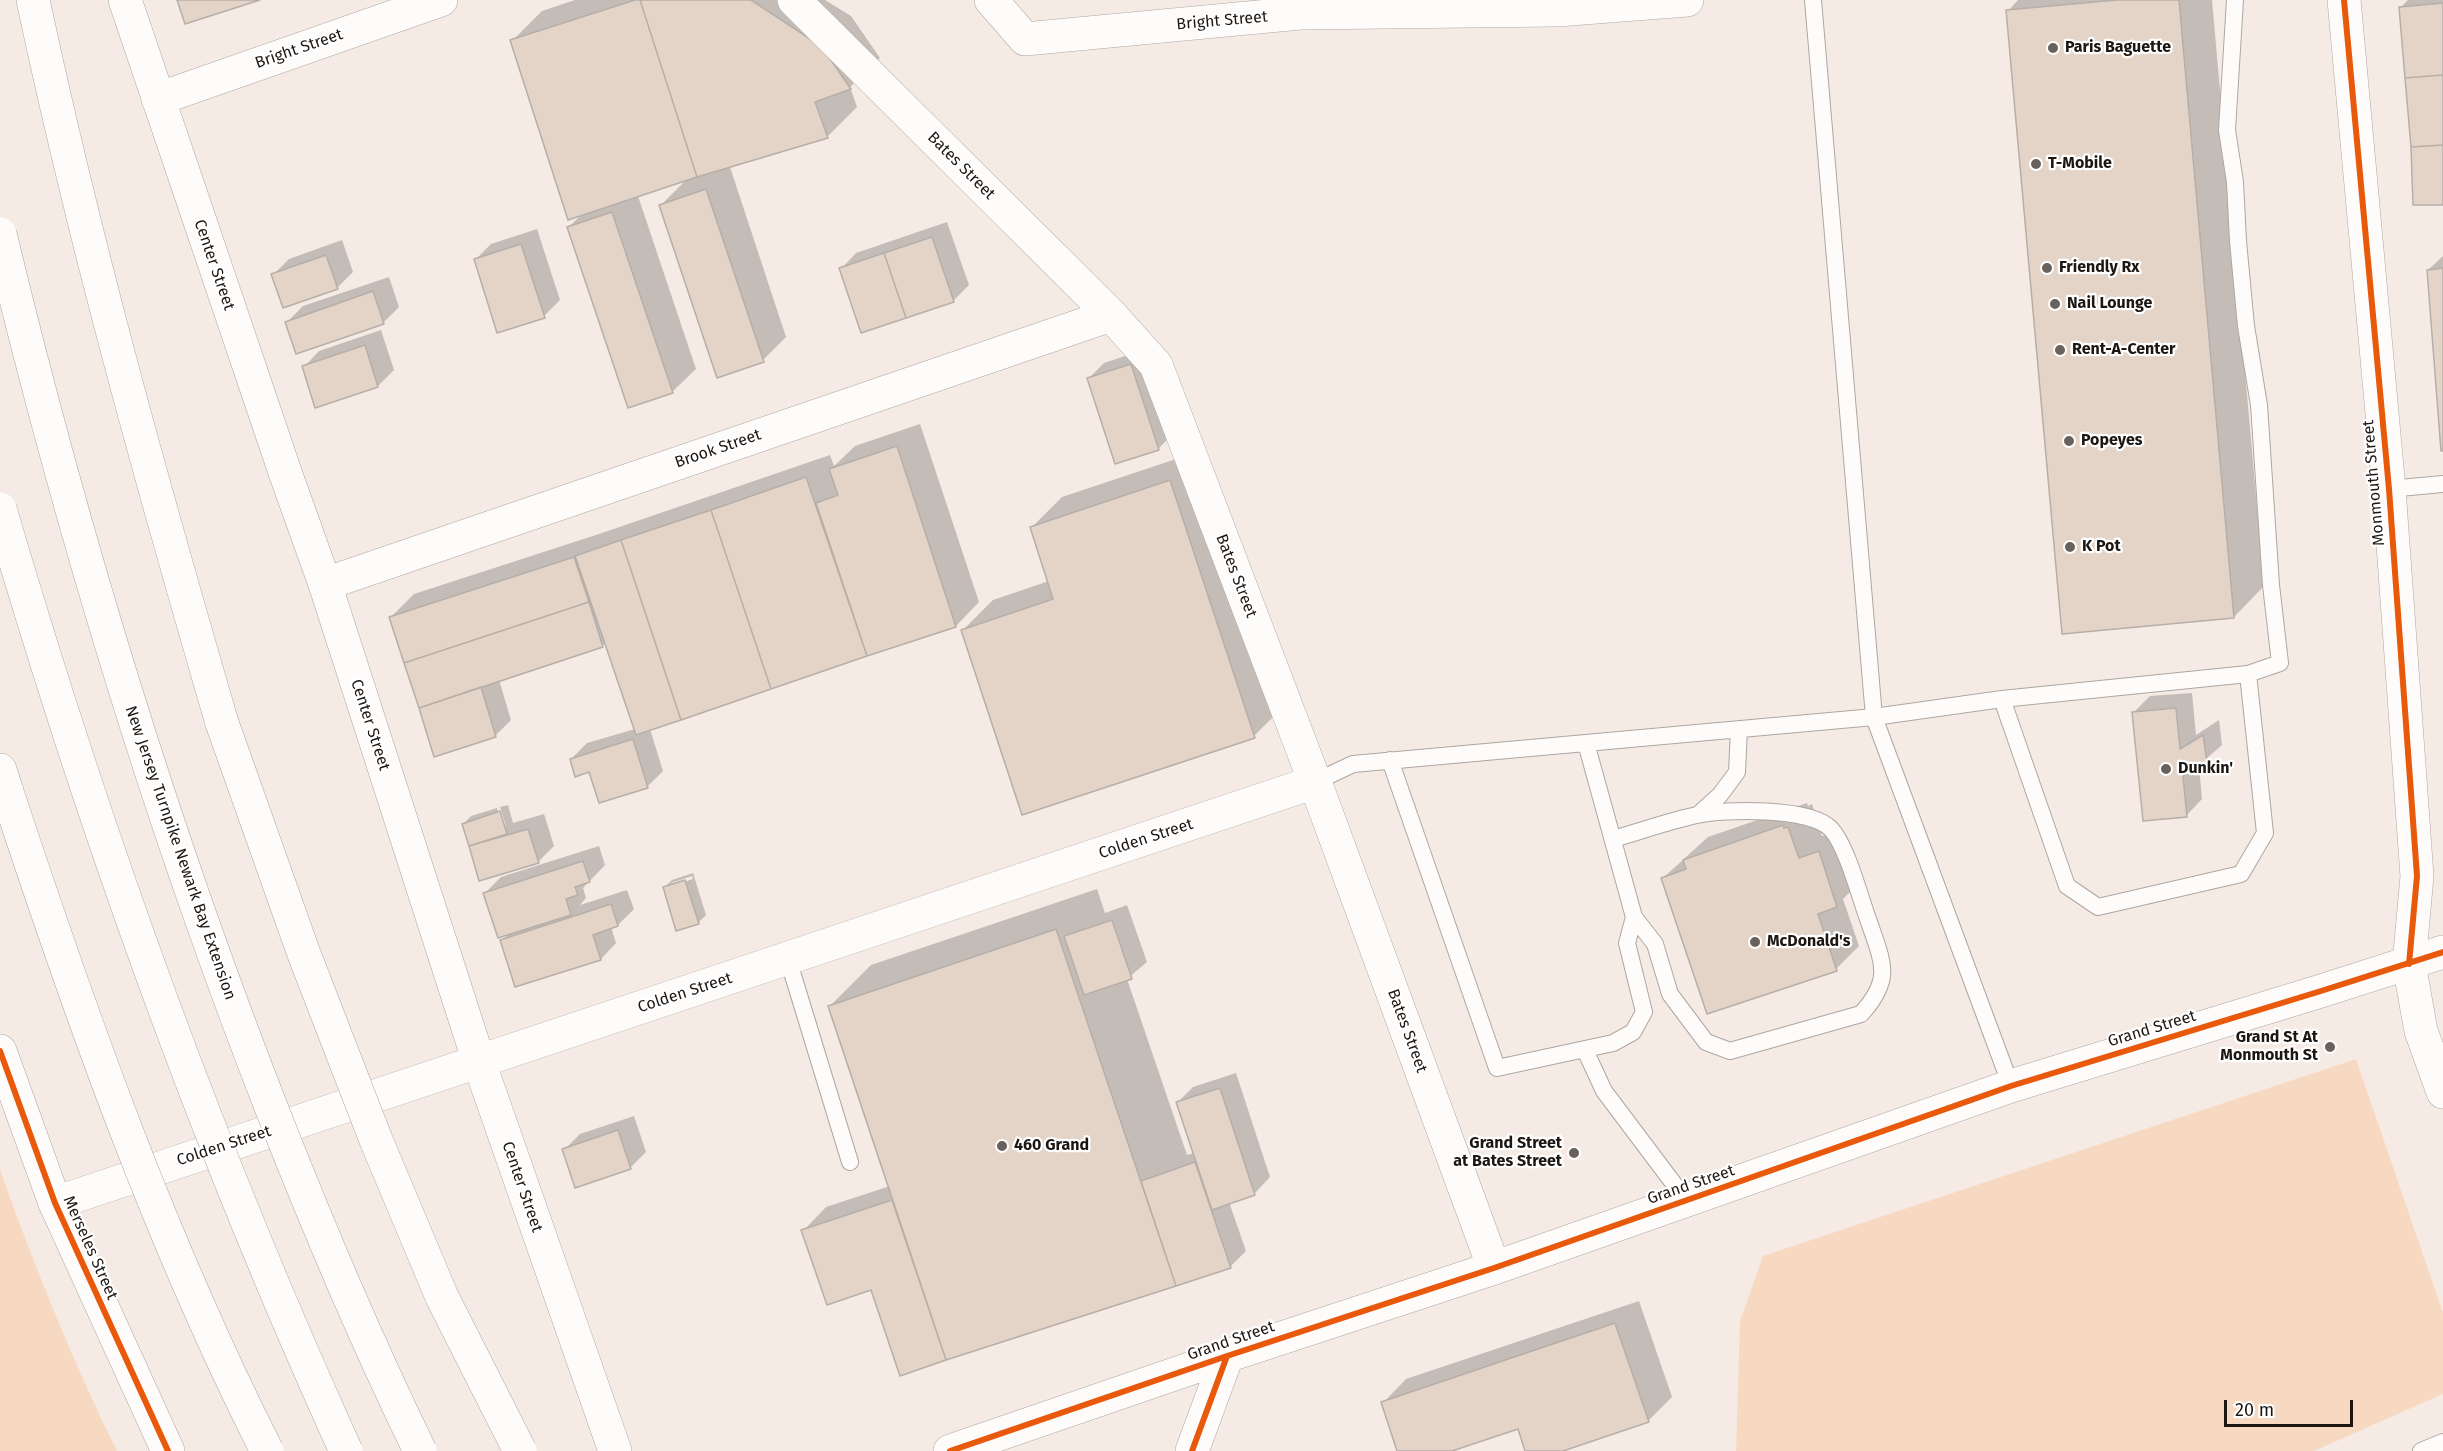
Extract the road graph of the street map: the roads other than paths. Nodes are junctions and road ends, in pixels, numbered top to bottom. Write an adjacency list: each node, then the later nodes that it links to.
1 (33, 0): 48 (main road, bridge)
2 (126, 0): 11 (main road, Center Street)
3 (441, 0): 11 (main road, Bright Street)
4 (794, 0): 13 (main road, Bates Street)
5 (992, 0): 10 (main road, Bright Street)
6 (1687, 0): 10 (main road, Bright Street)
7 (1813, 0): 20 (lane)
8 (2235, 0): 18 (lane)
9 (2344, 0): 15 (main road, Monmouth Street)
10 (1435, 6)
11 (158, 99): 17 (main road, Center Street)
12 (0, 234): 47 (main road, New Jersey Turnpike Newark Bay Extension, bridge)
13 (1111, 315): 17 (main road, Brook Street); 25 (main road, Bates Street)
14 (2443, 484): 15 (lane)
15 (2389, 489): 31 (main road, Monmouth Street)
16 (0, 508): 46 (main road, bridge)
17 (325, 584): 34 (main road, Center Street)
18 (2248, 674): 19 (lane); 19 (lane)
19 (2002, 699): 20 (lane)
20 (1874, 717): 21 (lane); 35 (lane)
21 (1739, 729): 22 (lane); 26 (lane)
22 (1586, 743): 23 (lane); 27 (lane)
23 (1390, 760): 25 (lane); 32 (lane)
24 (3, 781): 45 (main road, bridge)
25 (1315, 782): 30 (main road, Colden Street); 40 (main road, Bates Street)
26 (1699, 814): 27 (lane); 28 (lane)
27 (1613, 838): 28 (lane)
28 (1634, 917): 32 (lane)
29 (2443, 952): 31 (main road, Grand Street)
30 (788, 959): 34 (main road, Colden Street); 37 (lane)
31 (2409, 964): 35 (main road, Grand Street); 36 (main road, Monmouth Street)
32 (1585, 1050): 38 (lane)
33 (0, 1051): 39 (main road, Merseles Street)
34 (479, 1062): 39 (main road, Colden Street); 49 (main road, Center Street)
35 (2011, 1086): 38 (main road, Grand Street)
36 (2443, 1092)
37 (850, 1162)
38 (1686, 1200): 40 (main road, Grand Street)
39 (54, 1203): 44 (main road, Merseles Street)
40 (1494, 1268): 41 (main road, Grand Street)
41 (1227, 1356): 42 (main road, Grand Street); 51 (main road)
42 (1002, 1442): 50 (main road, Grand Street)
43 (2443, 1442): 52 (lane)
44 (168, 1451)
45 (267, 1451)
46 (346, 1451)
47 (420, 1451)
48 (520, 1451)
49 (615, 1451)
50 (950, 1451)
51 (1192, 1451)
52 (2421, 1451)

